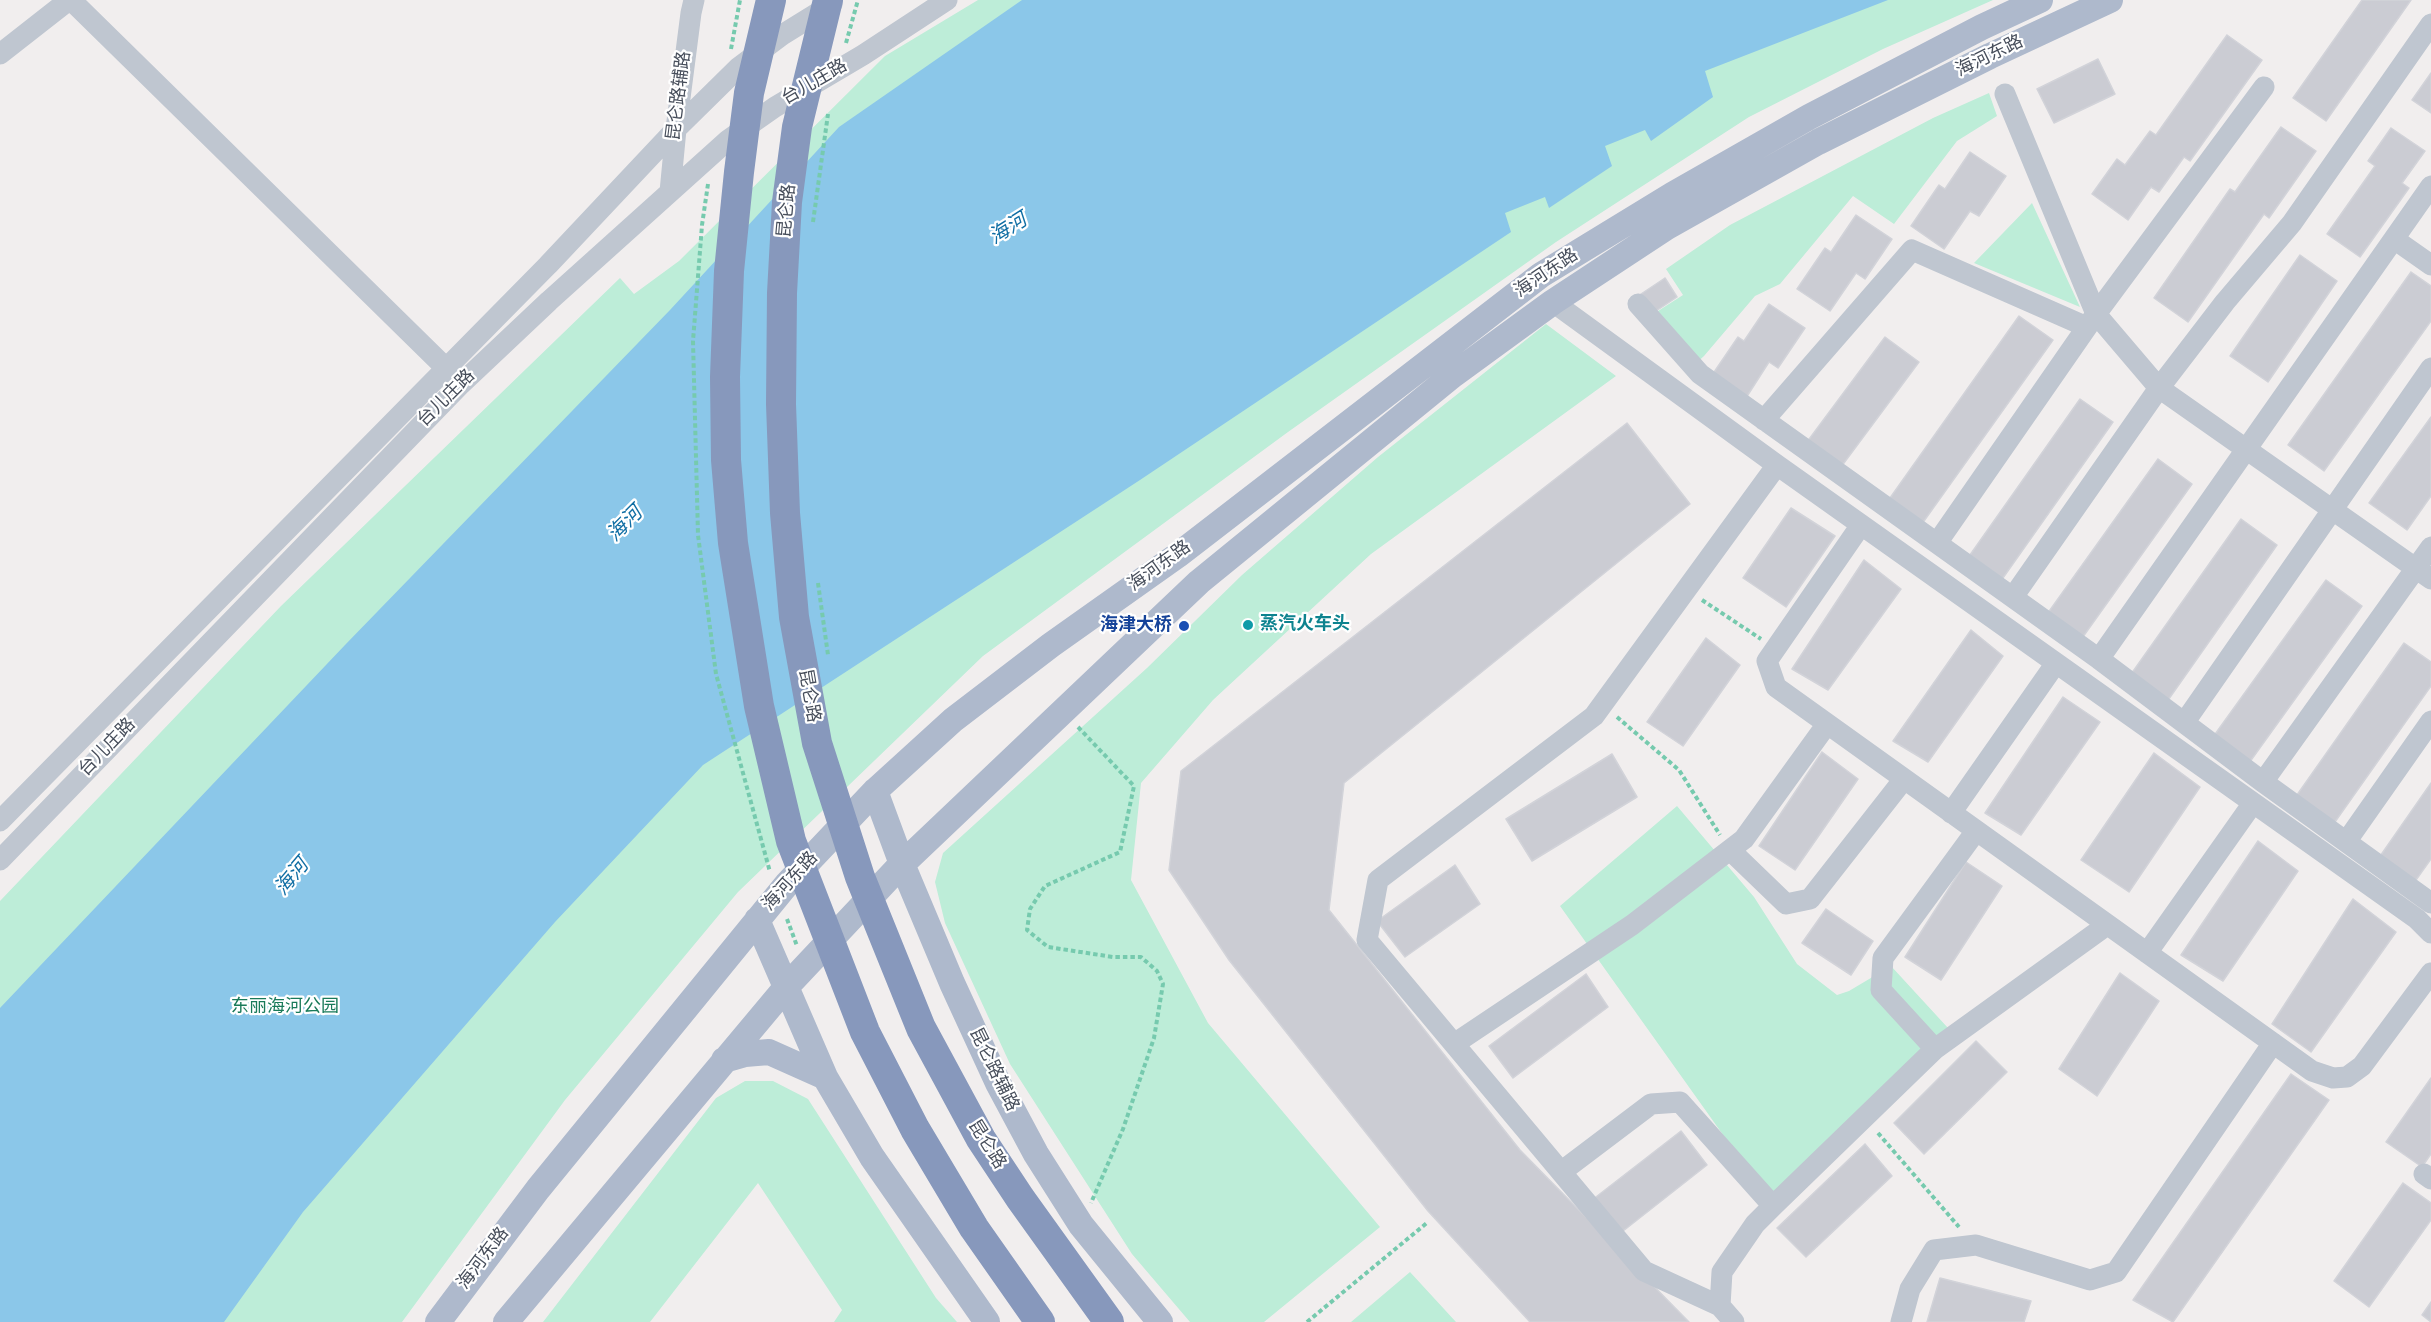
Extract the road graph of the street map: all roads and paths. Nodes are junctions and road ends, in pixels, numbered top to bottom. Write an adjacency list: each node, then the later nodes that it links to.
1 (70, 0): 12 (street); 26 (street)
2 (694, 0): 16 (street, 昆仑路辅路)
3 (771, 0): 86 (highway)
4 (828, 0): 87 (highway, 昆仑路)
5 (837, 0): 16 (street, 台儿庄路)
6 (858, 0): 11 (path)
7 (947, 0): 18 (street, 台儿庄路)
8 (2040, 0): 51 (main road, 海河东路)
9 (2110, 0): 22 (main road, 海河东路)
10 (2431, 24): 28 (street)
11 (846, 45)
12 (0, 54)
13 (2264, 87): 24 (street)
14 (2005, 94): 24 (street)
15 (828, 111): 19 (path)
16 (676, 129): 18 (street, 昆仑路辅路); 26 (street, 台儿庄路)
17 (2431, 186): 20 (street)
18 (670, 192): 27 (street, 台儿庄路)
19 (812, 227)
20 (2394, 239): 21 (street); 30 (street)
21 (2431, 264)
22 (1554, 302): 31 (street); 45 (main road, 海河东路)
23 (1638, 304): 29 (street)
24 (2091, 320): 28 (street); 29 (street); 34 (street)
25 (2431, 368): 32 (street)
26 (446, 369): 27 (street); 54 (street, 台儿庄路)
27 (461, 384): 60 (street, 台儿庄路)
28 (2159, 388): 30 (street); 39 (street)
29 (1764, 420): 34 (street)
30 (2246, 449): 32 (street); 41 (street)
31 (1777, 465): 33 (street); 38 (street)
32 (2333, 510): 36 (street); 47 (street)
33 (1861, 525): 40 (street); 43 (street)
34 (1937, 543): 39 (street)
35 (2431, 547): 36 (street)
36 (2423, 573): 50 (street)
37 (817, 579): 42 (path)
38 (1686, 589): 40 (path); 44 (street)
39 (2013, 597): 41 (street)
40 (1774, 648): 48 (street)
41 (2099, 659): 47 (street)
42 (829, 661)
43 (2056, 663): 52 (street); 53 (street)
44 (1603, 705): 59 (path); 71 (street)
45 (1063, 711): 55 (main road, 海河东路); 80 (path)
46 (2431, 721): 58 (street)
47 (2184, 723): 50 (street)
48 (1827, 724): 49 (street); 59 (street)
49 (1904, 779): 53 (street); 59 (street)
50 (2263, 782): 58 (street)
51 (875, 790): 56 (main road, 海河东路); 61 (main road)
52 (2253, 803): 67 (street); 68 (street)
53 (1951, 813): 57 (street)
54 (0, 821)
55 (945, 824): 61 (main road, 海河东路); 63 (main road)
56 (841, 827): 61 (main road); 62 (main road, 海河东路)
57 (1976, 831): 66 (street); 73 (street)
58 (2346, 842): 64 (street)
59 (1730, 850): 71 (street)
60 (0, 860)
61 (900, 866): 63 (main road, 昆仑路辅路); 70 (main road, 海河东路)
62 (787, 884): 65 (main road, 海河东路); 70 (main road)
63 (916, 898): 80 (main road, 昆仑路辅路)
64 (2431, 903)
65 (757, 920): 70 (main road); 83 (main road, 海河东路)
66 (2107, 925): 68 (street); 73 (street)
67 (2431, 933)
68 (2147, 953): 72 (street)
69 (2431, 973): 72 (street)
70 (789, 994): 74 (main road, 海河东路); 75 (main road)
71 (1454, 1044): 77 (street)
72 (2273, 1044): 81 (street)
73 (1935, 1049): 76 (street)
74 (724, 1060): 75 (main road); 84 (main road, 海河东路)
75 (825, 1077): 85 (main road)
76 (1865, 1118): 78 (street); 81 (path)
77 (1562, 1172): 78 (street); 82 (street)
78 (1773, 1206): 82 (street)
79 (1428, 1222): 89 (path)
80 (1082, 1225): 88 (main road, 昆仑路辅路)
81 (1976, 1245): 91 (street)
82 (1720, 1306): 90 (street)
83 (438, 1322)
84 (506, 1322)
85 (987, 1322)
86 (1040, 1322)
87 (1109, 1322)
88 (1160, 1322)
89 (1307, 1322)
90 (1734, 1322)
91 (1901, 1322)

